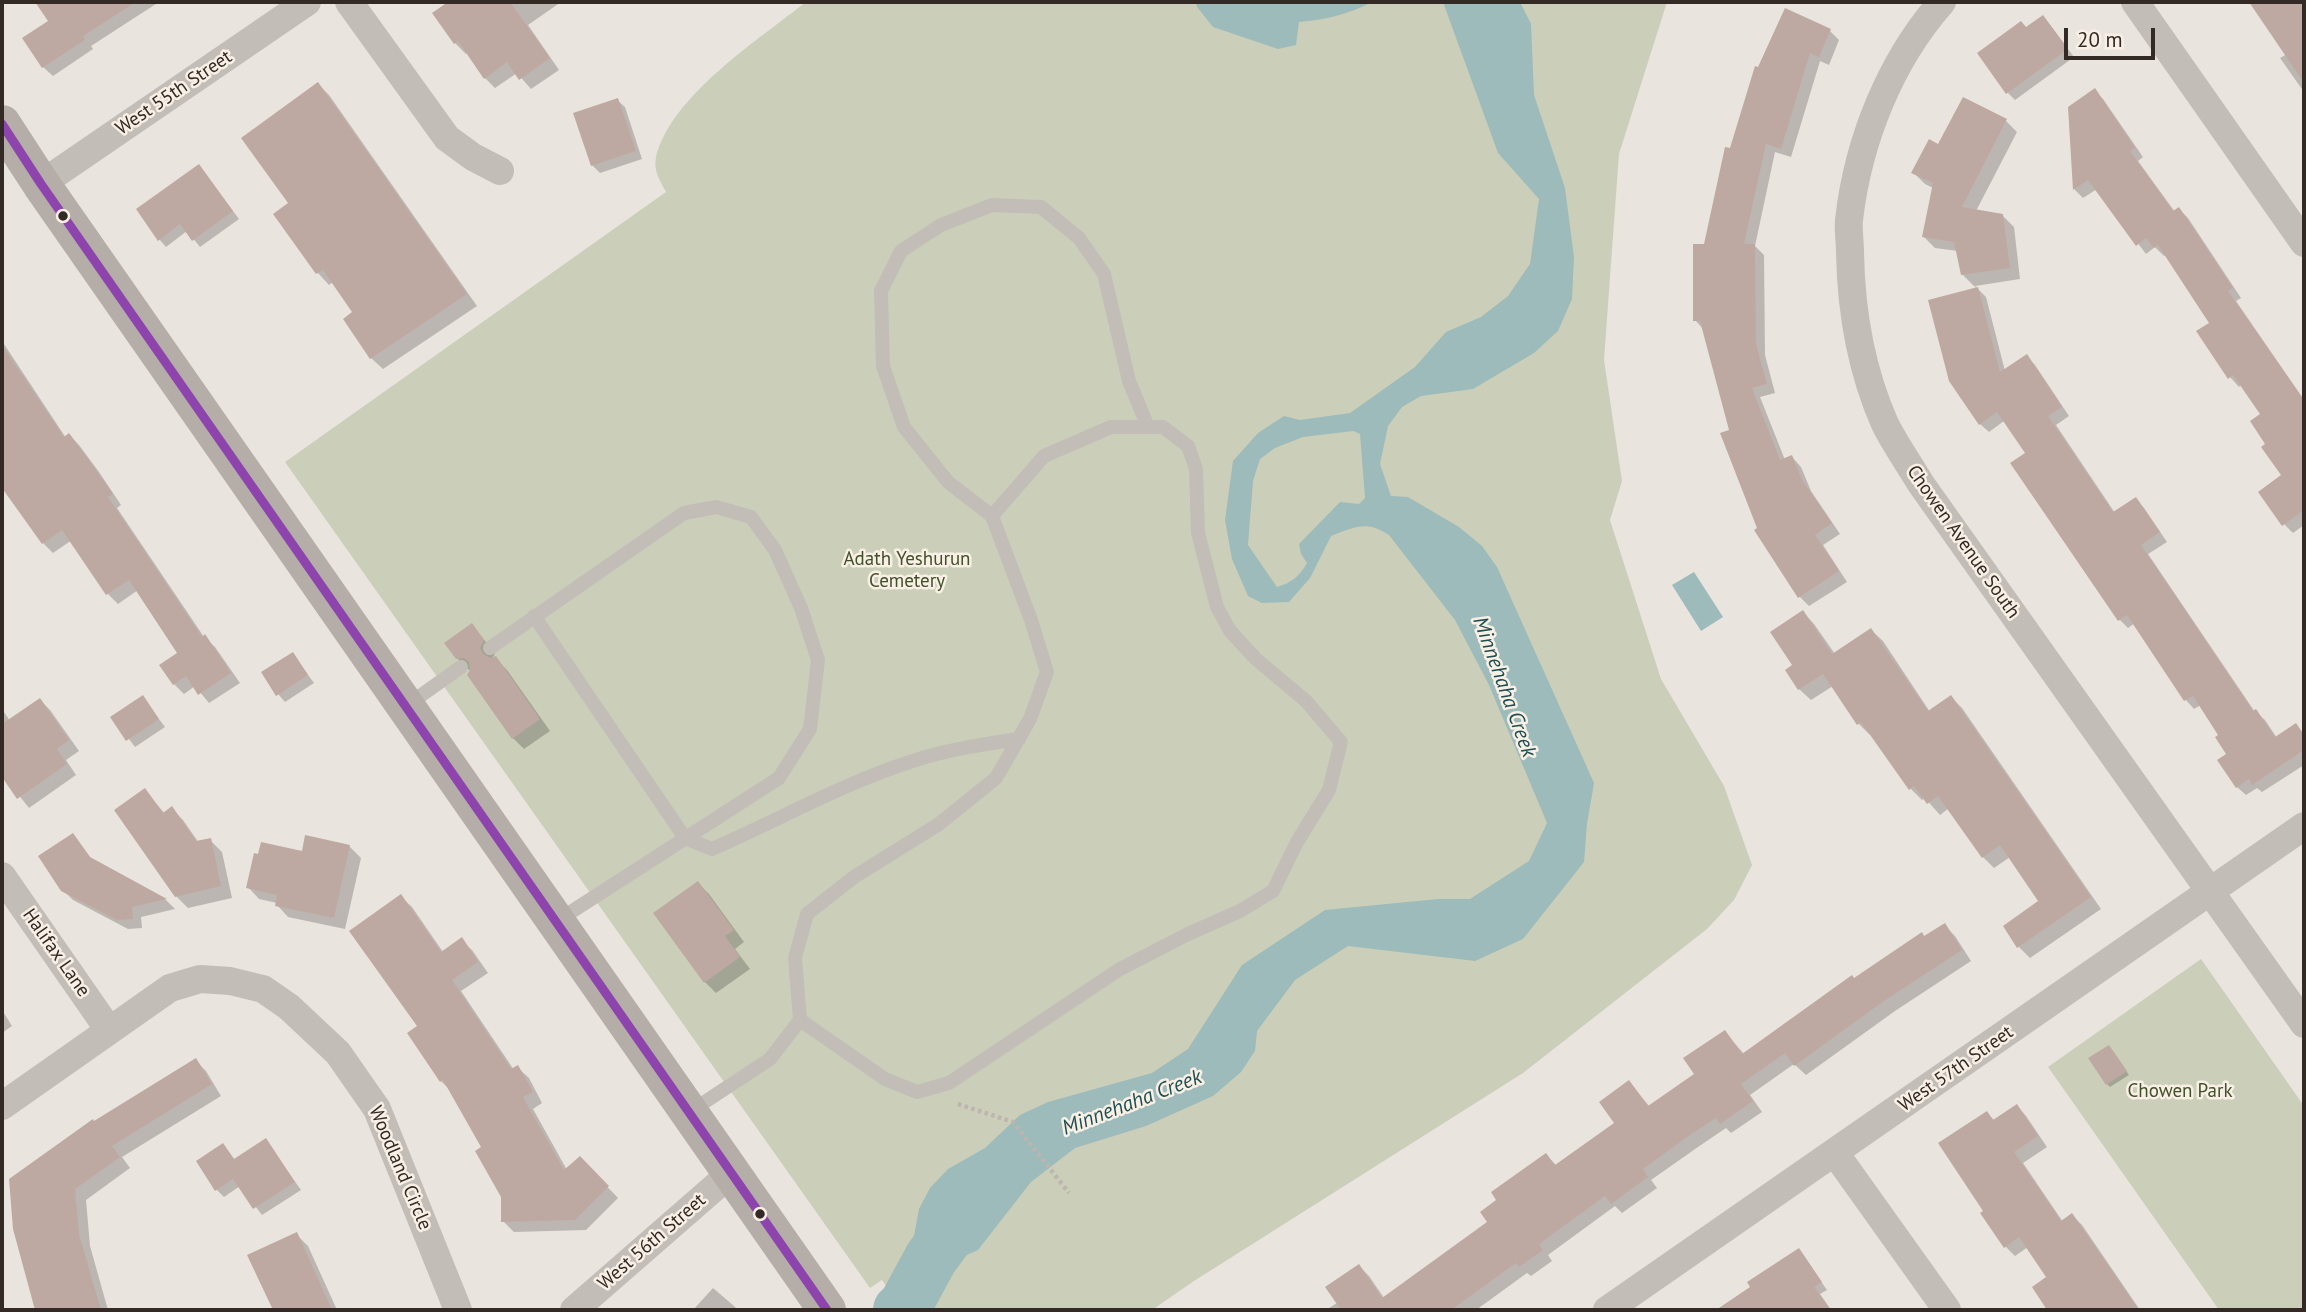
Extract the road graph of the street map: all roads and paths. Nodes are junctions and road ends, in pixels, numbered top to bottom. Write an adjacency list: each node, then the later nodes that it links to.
1 (307, 2): 7 (street, West 55th Street)
2 (349, 2): 6 (street)
3 (1942, 2): 19 (street, Chowen Avenue South)
4 (2135, 2): 8 (street)
5 (2, 124): 7 (main road)
6 (500, 171)
7 (41, 184): 14 (main road)
8 (2304, 243)
9 (1148, 427): 10 (lane); 10 (lane); 21 (lane)
10 (992, 516): 15 (lane)
11 (534, 616): 12 (lane); 17 (lane); 17 (lane)
12 (490, 648)
13 (461, 667): 14 (lane)
14 (405, 706): 20 (main road)
15 (1019, 739): 17 (lane); 21 (lane)
16 (2304, 826): 19 (street, West 57th Street)
17 (685, 838): 20 (lane)
18 (2, 877): 23 (street, Halifax Lane)
19 (2210, 891): 22 (street, Chowen Avenue South); 27 (street, West 57th Street)
20 (555, 922): 26 (main road)
21 (800, 1020): 26 (lane)
22 (2304, 1024)
23 (109, 1030): 25 (street, Woodland Circle); 30 (street, Woodland Circle)
24 (950, 1101): 29 (path)
25 (2, 1106)
26 (688, 1112): 28 (main road)
27 (1835, 1153): 33 (street, West 57th Street); 34 (street)
28 (730, 1174): 31 (street, West 56th Street); 32 (main road)
29 (1069, 1193)
30 (458, 1310)
31 (574, 1310)
32 (827, 1310)
33 (1607, 1310)
34 (1947, 1310)

